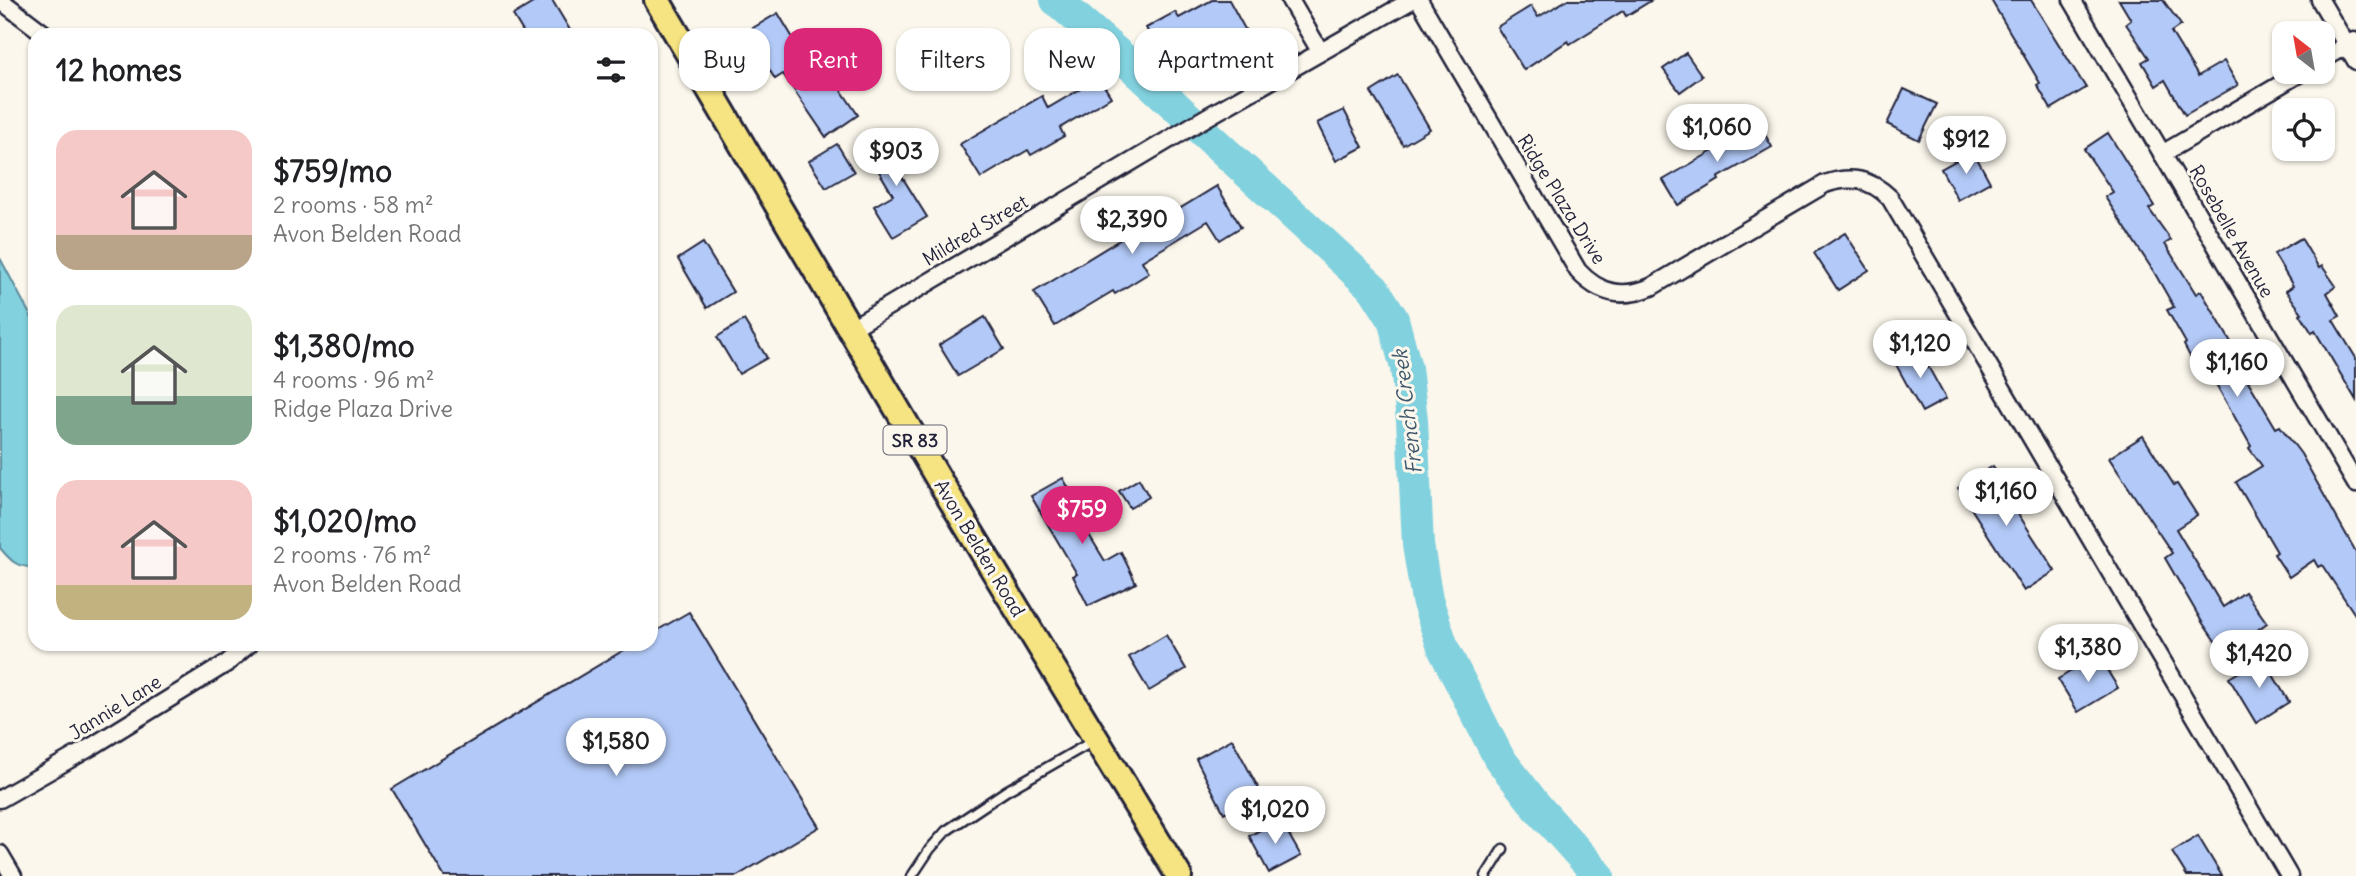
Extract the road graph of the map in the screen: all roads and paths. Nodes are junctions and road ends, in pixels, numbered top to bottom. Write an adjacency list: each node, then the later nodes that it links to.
1 (0, 0): 8 (street)
2 (657, 0): 15 (main road, Avon Belden Road / SR 83)
3 (1290, 0): 10 (street)
4 (1412, 0): 10 (street, Mildred Street)
5 (1419, 0): 26 (street, Ridge Plaza Drive)
6 (2072, 0): 14 (street, Rosebelle Avenue)
7 (2320, 0): 9 (street)
8 (37, 28)
9 (2351, 42): 11 (street); 12 (street)
10 (1320, 51): 15 (street, Mildred Street)
11 (2335, 52)
12 (2356, 61)
13 (2282, 84): 14 (street)
14 (2162, 154): 16 (street, Rosebelle Avenue)
15 (850, 328): 18 (main road, Avon Belden Road / SR 83)
16 (2356, 484)
17 (240, 651): 19 (street, Jannie Lane)
18 (1096, 740): 23 (lane); 24 (main road, Avon Belden Road / SR 83)
19 (0, 799)
20 (1503, 849): 25 (lane)
21 (0, 854): 22 (street)
22 (12, 876)
23 (912, 876)
24 (1179, 876)
25 (1486, 876)
26 (2289, 876)

